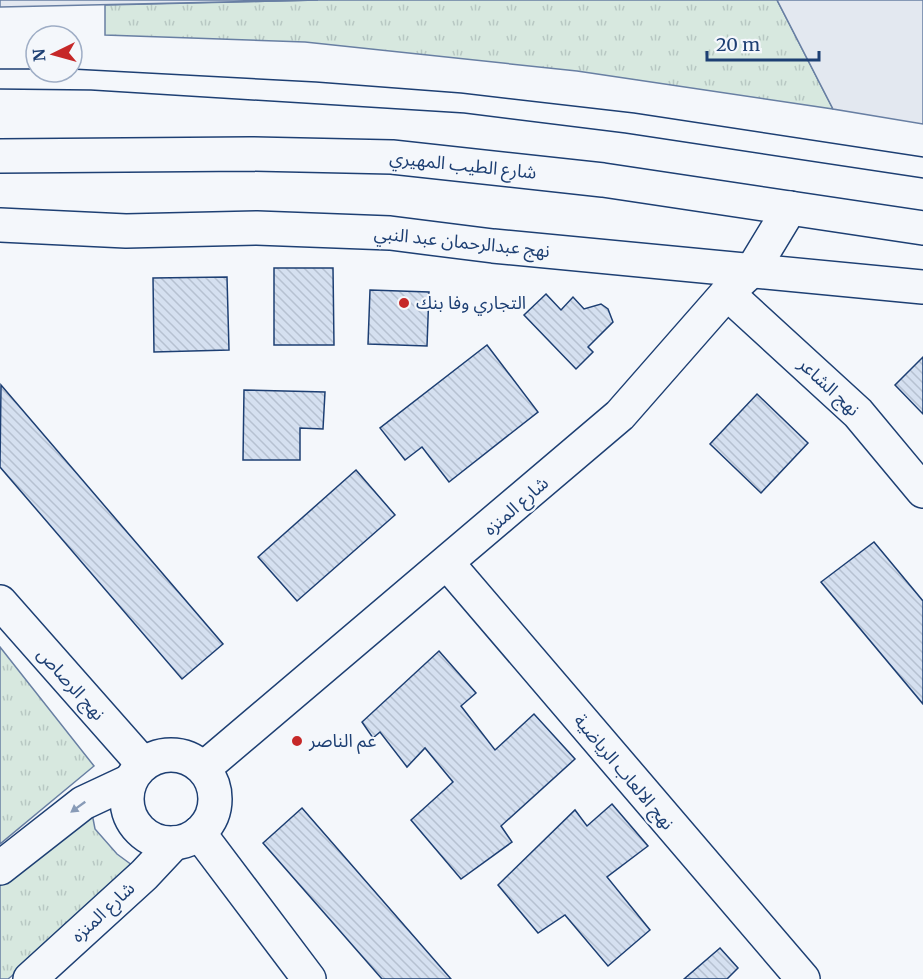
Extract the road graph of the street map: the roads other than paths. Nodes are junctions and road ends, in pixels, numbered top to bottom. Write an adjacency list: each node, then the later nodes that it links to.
1 (0, 156): 2 (street, شارع الطيب المهيري)
2 (790, 208): 4 (street, شارع الطيب المهيري); 5 (street, شارع المنزه)
3 (0, 225): 5 (street, نهج عبدالرحمان عبد النبي)
4 (923, 228)
5 (753, 269): 6 (street, نهج عبدالرحمان عبد النبي); 7 (street, شارع المنزه)
6 (923, 287)
7 (726, 293): 8 (street, نهج الشاعر); 9 (street, شارع المنزه)
8 (923, 491)
9 (448, 564): 11 (street, شارع المنزه); 17 (street, نهج الالعاب الرياضية)
10 (0, 602): 12 (street, نهج الرصاص)
11 (204, 768): 12 (street); 13 (street)
12 (137, 773): 13 (street); 14 (street, one-way to 14)
13 (187, 838): 15 (street, شارع المنزه); 16 (street)
14 (0, 868)
15 (30, 979)
16 (309, 979)
17 (803, 979)

